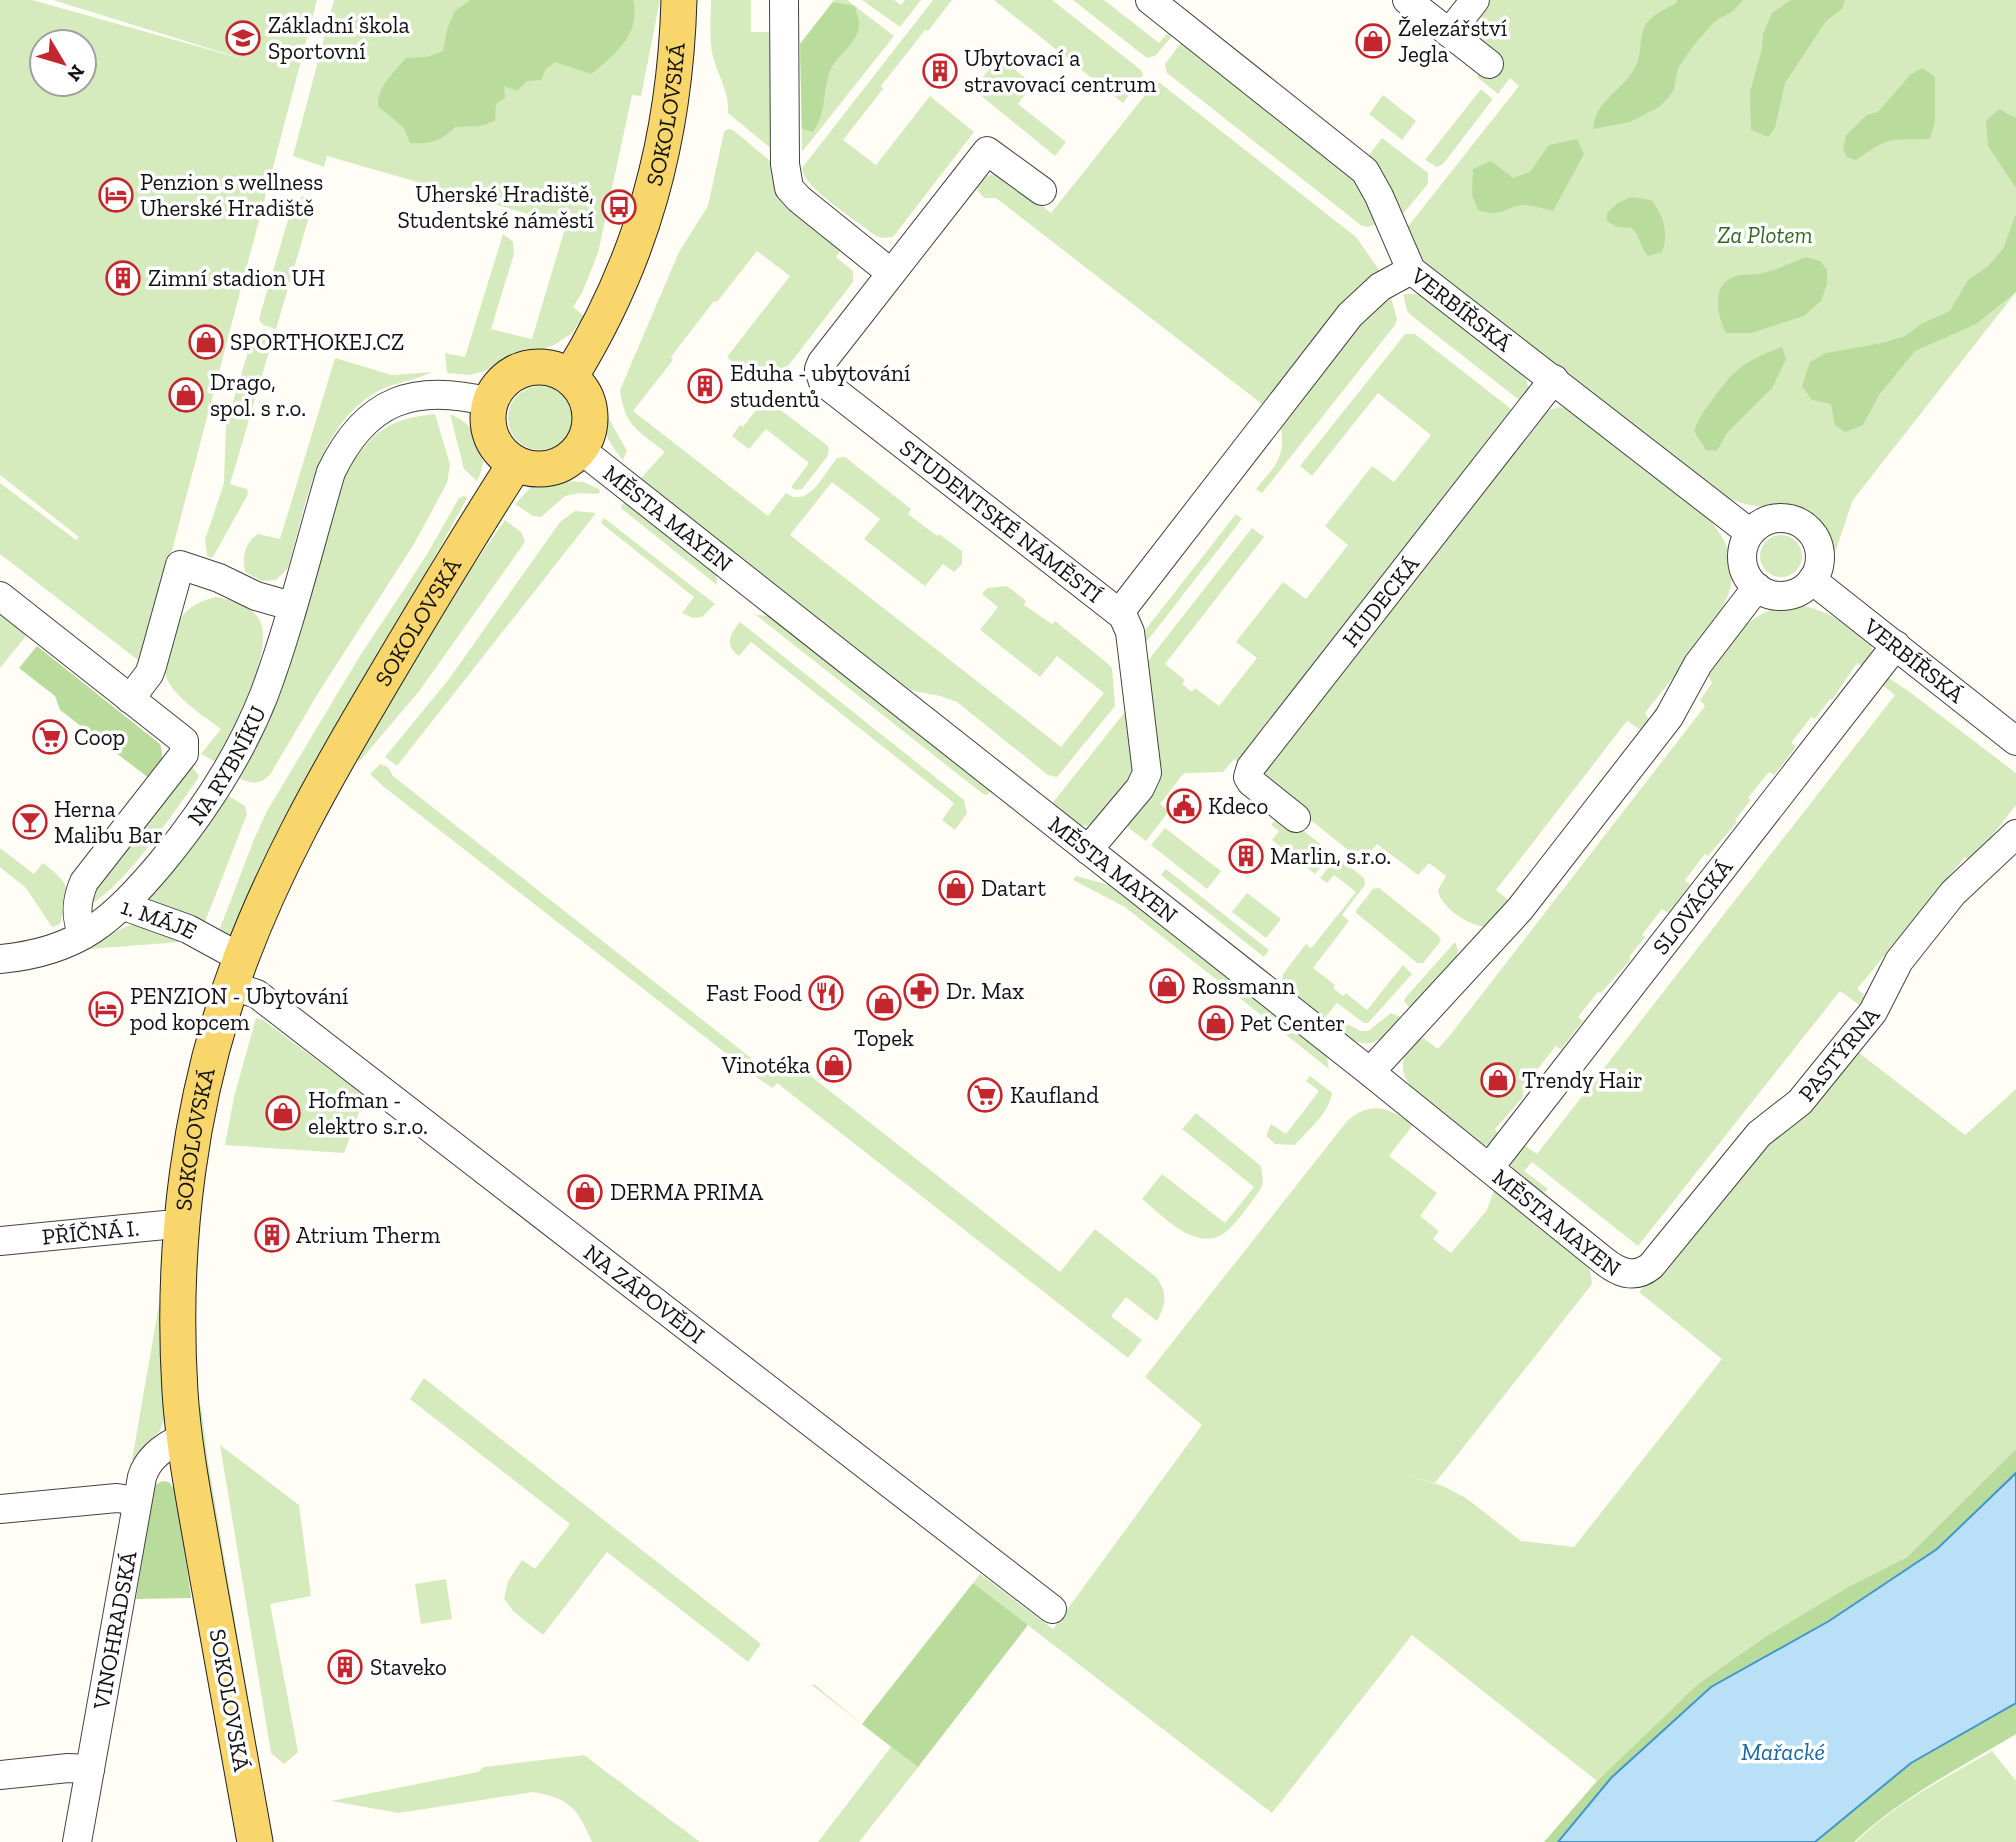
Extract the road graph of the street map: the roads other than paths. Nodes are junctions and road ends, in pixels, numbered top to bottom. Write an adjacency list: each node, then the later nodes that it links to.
1 (679, 0): 11 (main road, SOKOLOVSKÁ)
2 (783, 0): 10 (street)
3 (1150, 0): 9 (street, VERBÍŘSKÁ)
4 (1407, 0): 6 (street)
5 (1475, 0): 6 (street)
6 (1450, 33): 7 (street)
7 (1489, 64)
8 (1042, 191): 10 (street, STUDENTSKÉ NÁMĚSTÍ)
9 (1411, 270): 12 (street, VERBÍŘSKÁ); 21 (street, STUDENTSKÉ NÁMĚSTÍ)
10 (891, 273): 21 (street, STUDENTSKÉ NÁMĚSTÍ)
11 (570, 377): 13 (main road); 14 (main road)
12 (1554, 379): 16 (street, VERBÍŘSKÁ); 25 (street, HUDECKÁ)
13 (490, 402): 15 (main road); 20 (street, NA RYBNÍKU)
14 (580, 449): 15 (main road); 27 (street, MĚSTA MAYEN)
15 (515, 464): 31 (main road, SOKOLOVSKÁ)
16 (1750, 533): 17 (street); 18 (street)
17 (1812, 580): 18 (street); 22 (street, VERBÍŘSKÁ)
18 (1757, 587): 32 (street)
19 (0, 596): 23 (street, NA RYBNÍKU)
20 (291, 606): 23 (street); 28 (street, NA RYBNÍKU)
21 (1120, 612): 27 (street, STUDENTSKÉ NÁMĚSTÍ)
22 (1896, 645): 24 (street, VERBÍŘSKÁ); 33 (street, SLOVÁCKÁ)
23 (130, 699): 29 (street, NA RYBNÍKU)
24 (2016, 741)
25 (1296, 818)
26 (2016, 834): 36 (street, PASTÝRNA)
27 (1088, 850): 32 (street, MĚSTA MAYEN)
28 (124, 906): 29 (street, 1. MÁJE); 31 (street, 1. MÁJE)
29 (83, 935): 30 (street, 1. MÁJE)
30 (0, 958)
31 (237, 972): 34 (main road, SOKOLOVSKÁ); 40 (street, NA ZÁPOVĚDI)
32 (1370, 1072): 33 (street, MĚSTA MAYEN)
33 (1489, 1168): 36 (street, MĚSTA MAYEN)
34 (181, 1226): 35 (street, PŘÍČNÁ I.); 37 (main road, SOKOLOVSKÁ)
35 (0, 1241)
36 (1651, 1266)
37 (184, 1437): 38 (street, VINOHRADSKÁ); 44 (main road, SOKOLOVSKÁ)
38 (127, 1500): 39 (street); 41 (street, VINOHRADSKÁ)
39 (0, 1509)
40 (1052, 1609)
41 (90, 1769): 42 (street); 43 (street, VINOHRADSKÁ)
42 (0, 1775)
43 (77, 1842)
44 (255, 1842)

